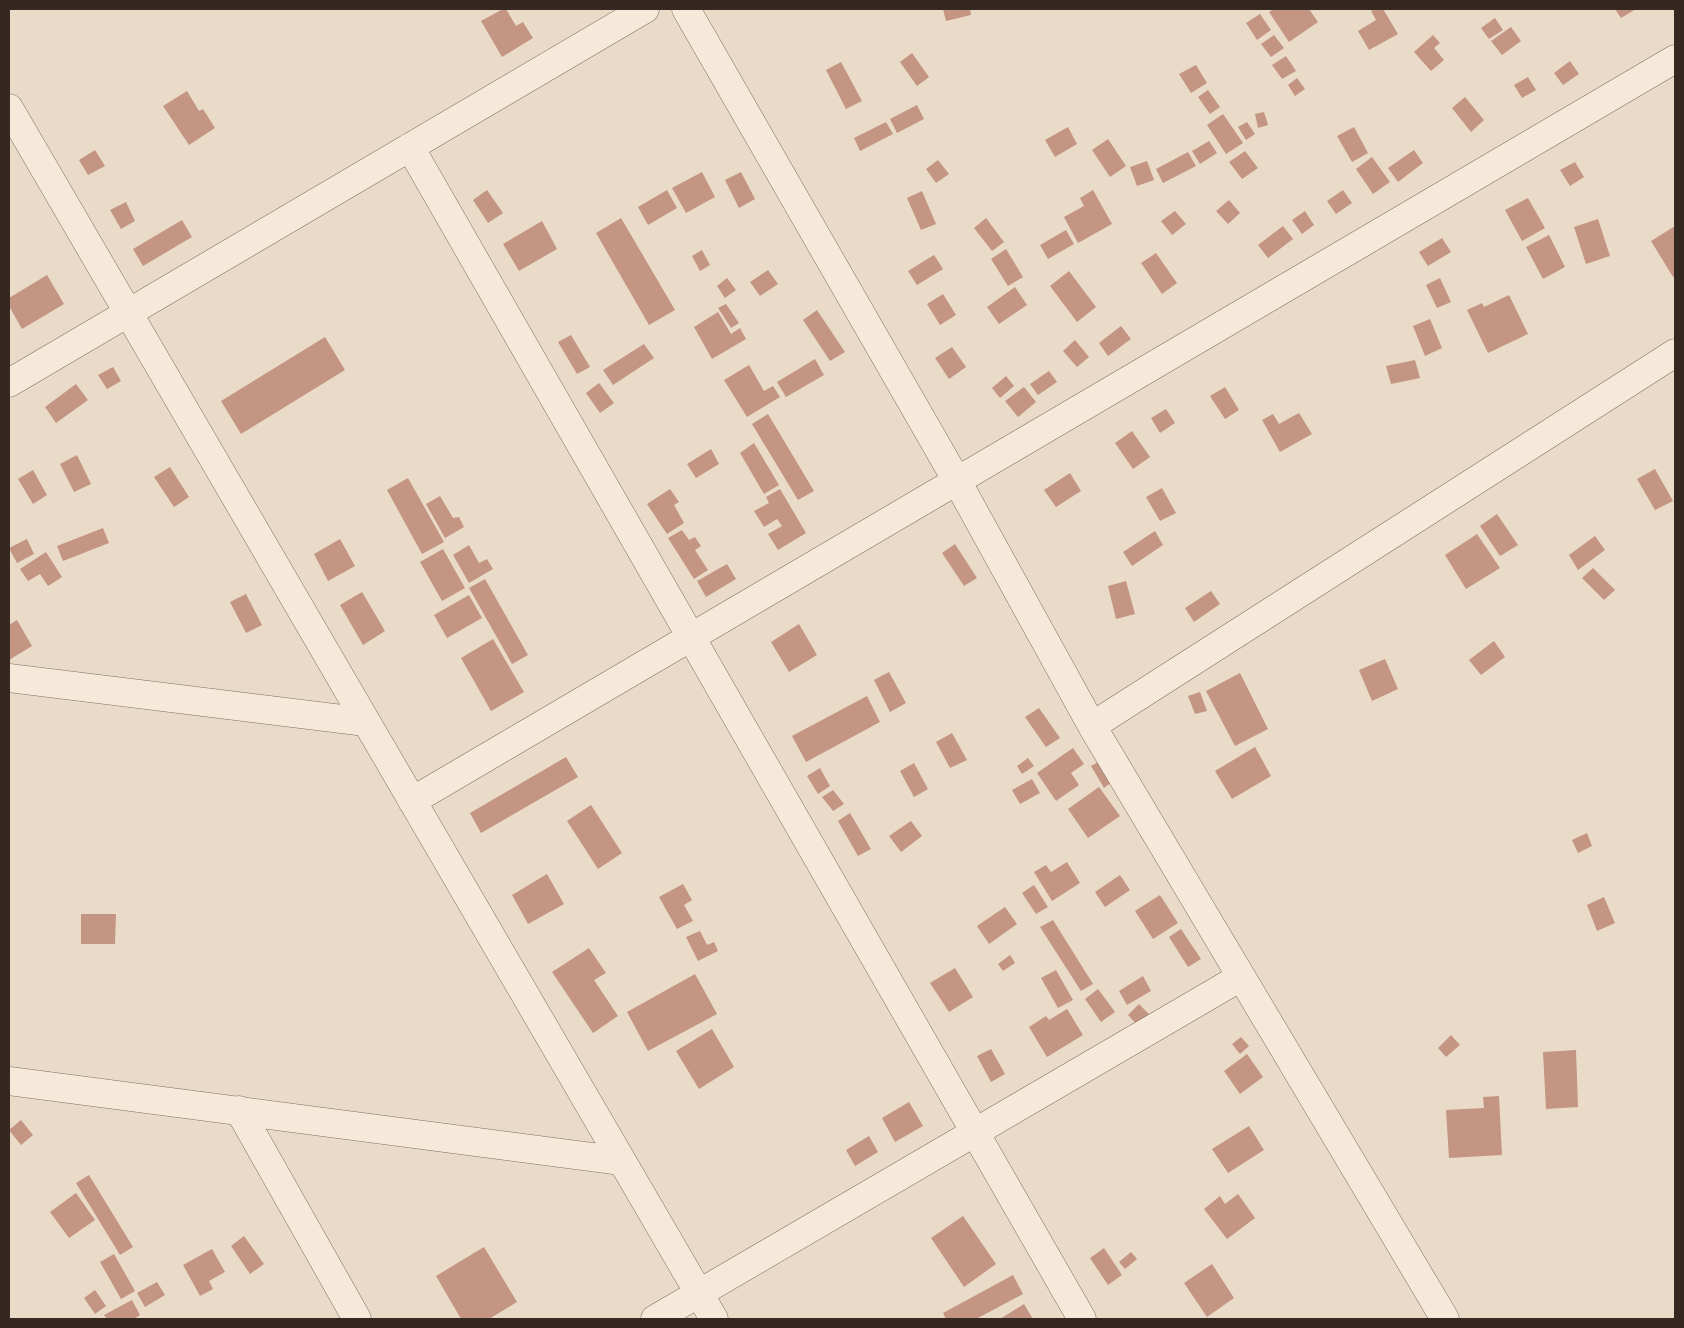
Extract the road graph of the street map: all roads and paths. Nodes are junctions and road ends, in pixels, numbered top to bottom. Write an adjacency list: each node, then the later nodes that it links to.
1 (645, 9): 5 (street)
2 (686, 9): 9 (street)
3 (1672, 65): 9 (street)
4 (9, 108): 6 (street)
5 (410, 147): 6 (street); 10 (street)
6 (128, 313): 8 (street); 12 (street)
7 (1675, 353): 13 (street)
8 (9, 384)
9 (957, 481): 10 (street); 13 (street)
10 (691, 638): 14 (street); 18 (street)
11 (9, 678): 12 (street)
12 (366, 722): 14 (street)
13 (1092, 726): 15 (street)
14 (412, 801): 19 (street)
15 (1241, 977): 18 (street); 25 (street)
16 (9, 1081): 17 (street)
17 (239, 1110): 19 (street); 21 (street)
18 (974, 1132): 20 (street); 24 (street)
19 (622, 1161): 20 (street)
20 (699, 1294): 22 (street); 23 (street)
21 (356, 1319)
22 (655, 1319)
23 (714, 1319)
24 (1082, 1319)
25 (1445, 1319)

